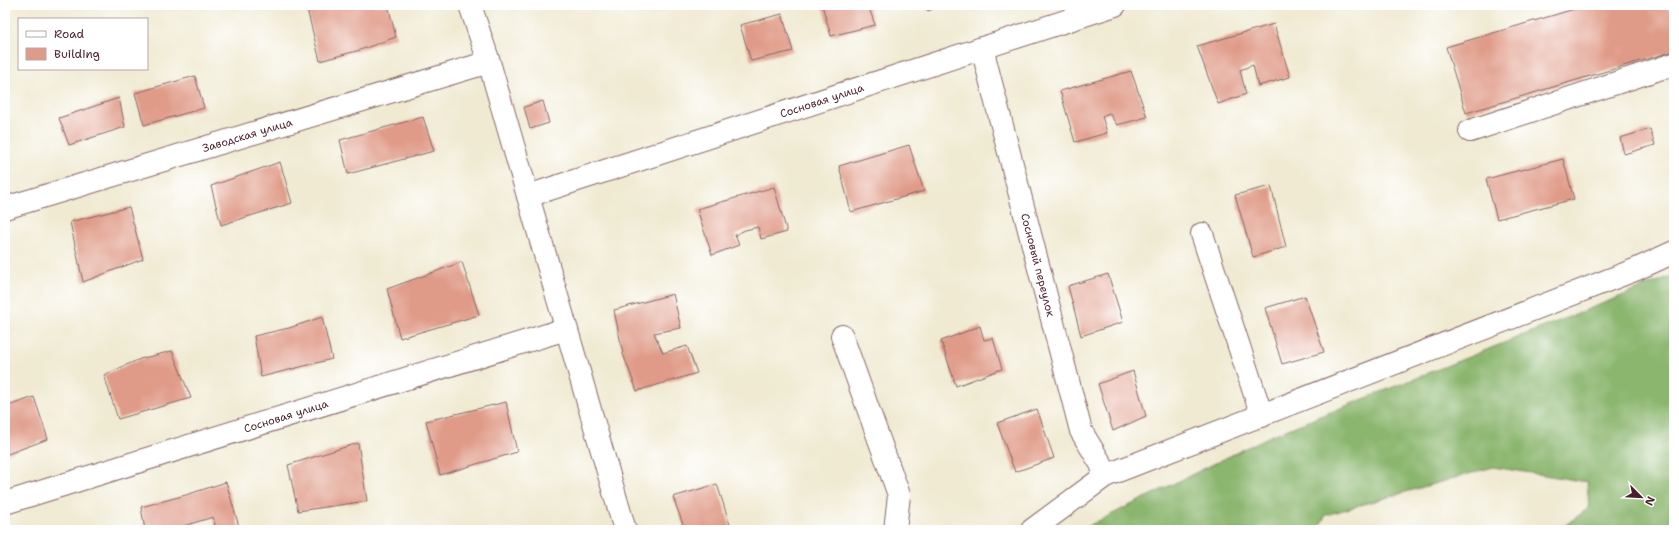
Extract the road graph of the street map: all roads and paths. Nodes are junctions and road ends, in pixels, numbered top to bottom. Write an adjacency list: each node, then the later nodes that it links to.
1 (470, 5): 4 (street)
2 (1116, 5): 3 (street, Сосновая улица)
3 (982, 48): 7 (street, Сосновая улица); 14 (street, Сосновый переулок)
4 (489, 62): 7 (street); 8 (street, Заводская улица)
5 (1674, 64): 6 (street)
6 (1470, 131)
7 (528, 196): 11 (street)
8 (5, 208)
9 (1202, 234): 13 (street)
10 (1674, 252): 13 (street)
11 (566, 329): 15 (street, Сосновая улица); 16 (street)
12 (842, 336): 17 (street)
13 (1262, 416): 14 (street)
14 (1105, 476): 18 (street)
15 (5, 503)
16 (625, 530)
17 (895, 530)
18 (1032, 530)

